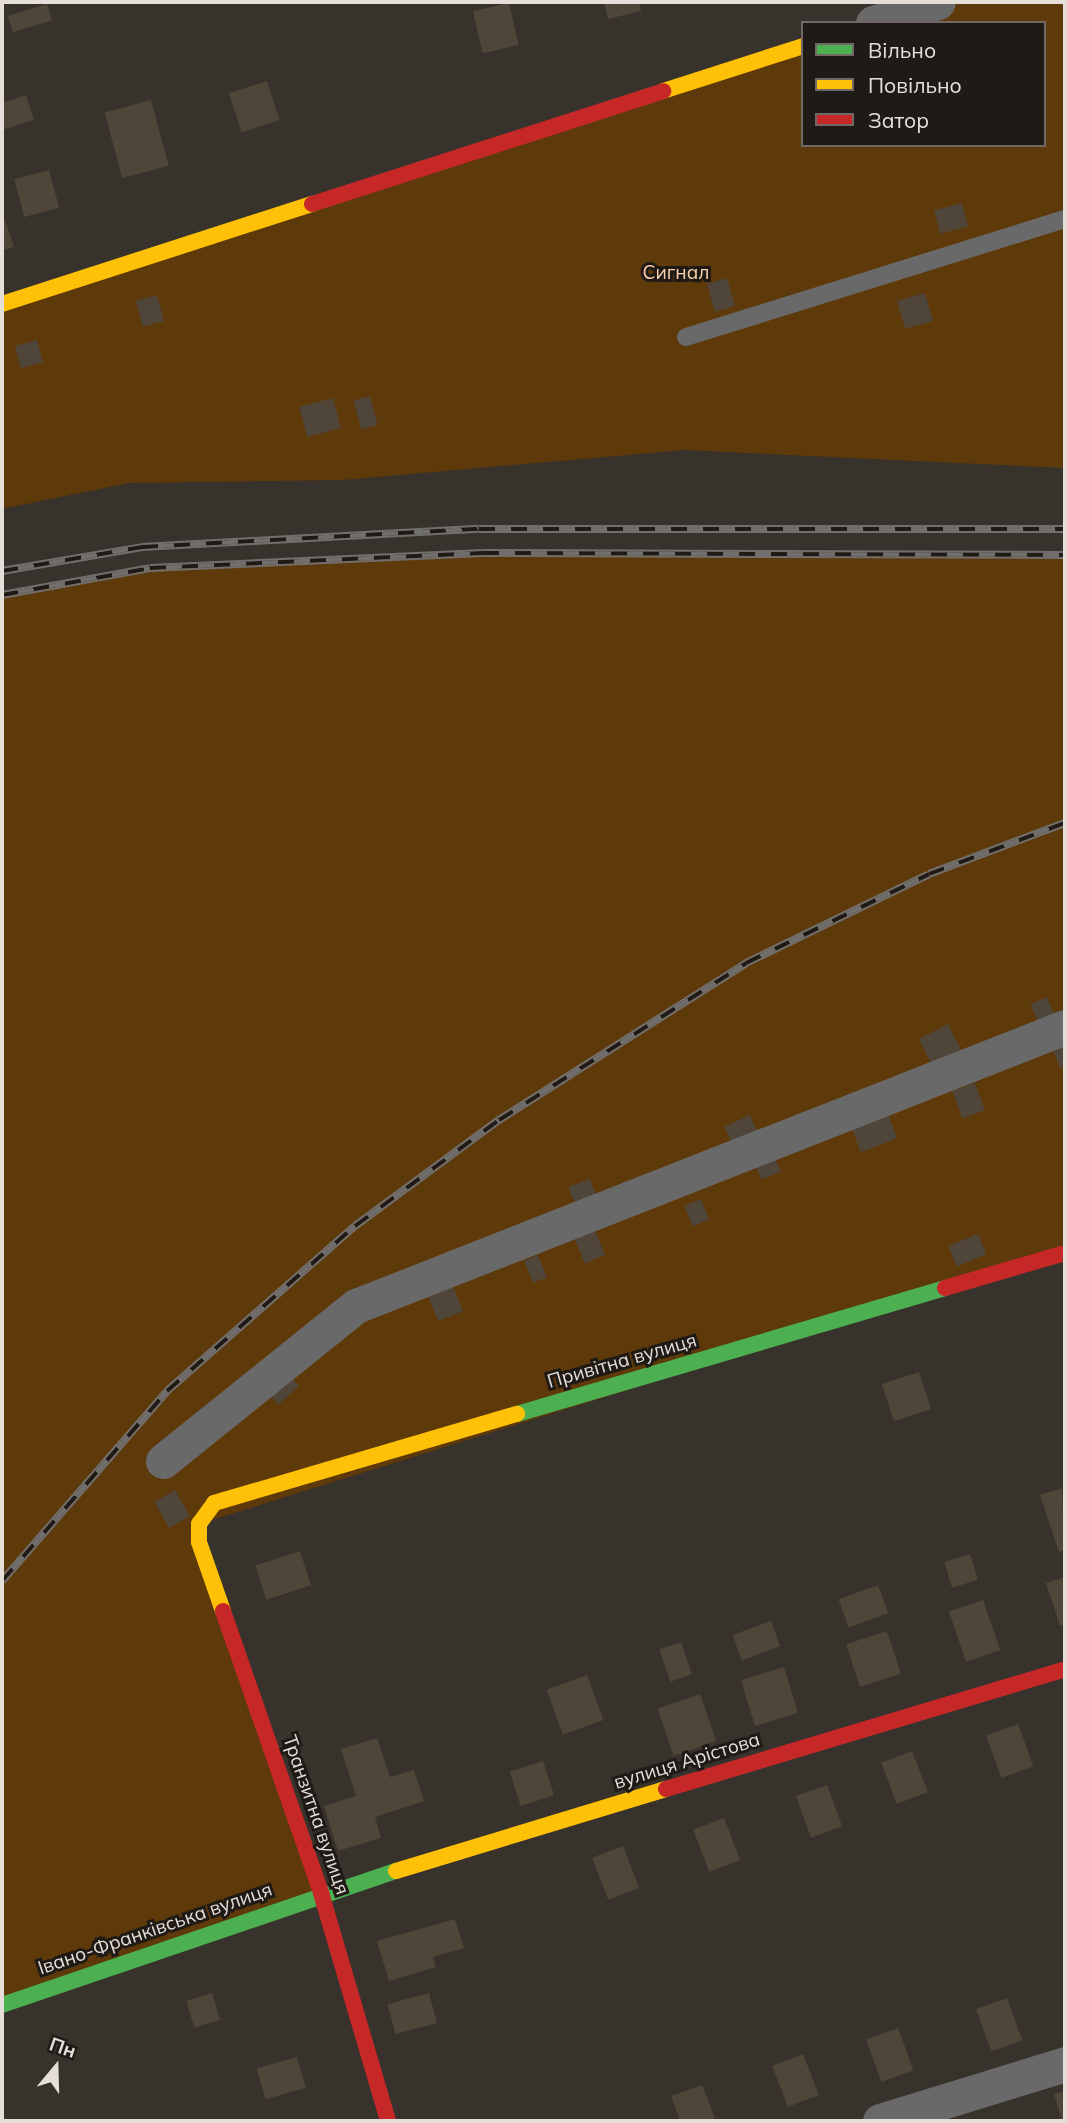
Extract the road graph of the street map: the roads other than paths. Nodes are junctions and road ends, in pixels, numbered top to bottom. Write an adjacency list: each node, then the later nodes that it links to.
1 (939, 2): 2 (street)
2 (879, 21)
3 (801, 47): 5 (street)
4 (1065, 219): 6 (lane)
5 (2, 304)
6 (686, 337)
7 (1065, 1027): 9 (street)
8 (1065, 1253): 10 (street, Привітна вулиця)
9 (163, 1461)
10 (199, 1524): 12 (street, Транзитна вулиця)
11 (1065, 1669): 12 (street, вулиця Арістова)
12 (321, 1893): 13 (street, Івано-Франківська вулиця); 15 (street, Транзитна вулиця)
13 (2, 2005)
14 (1065, 2064): 16 (street)
15 (388, 2121)
16 (880, 2121)

